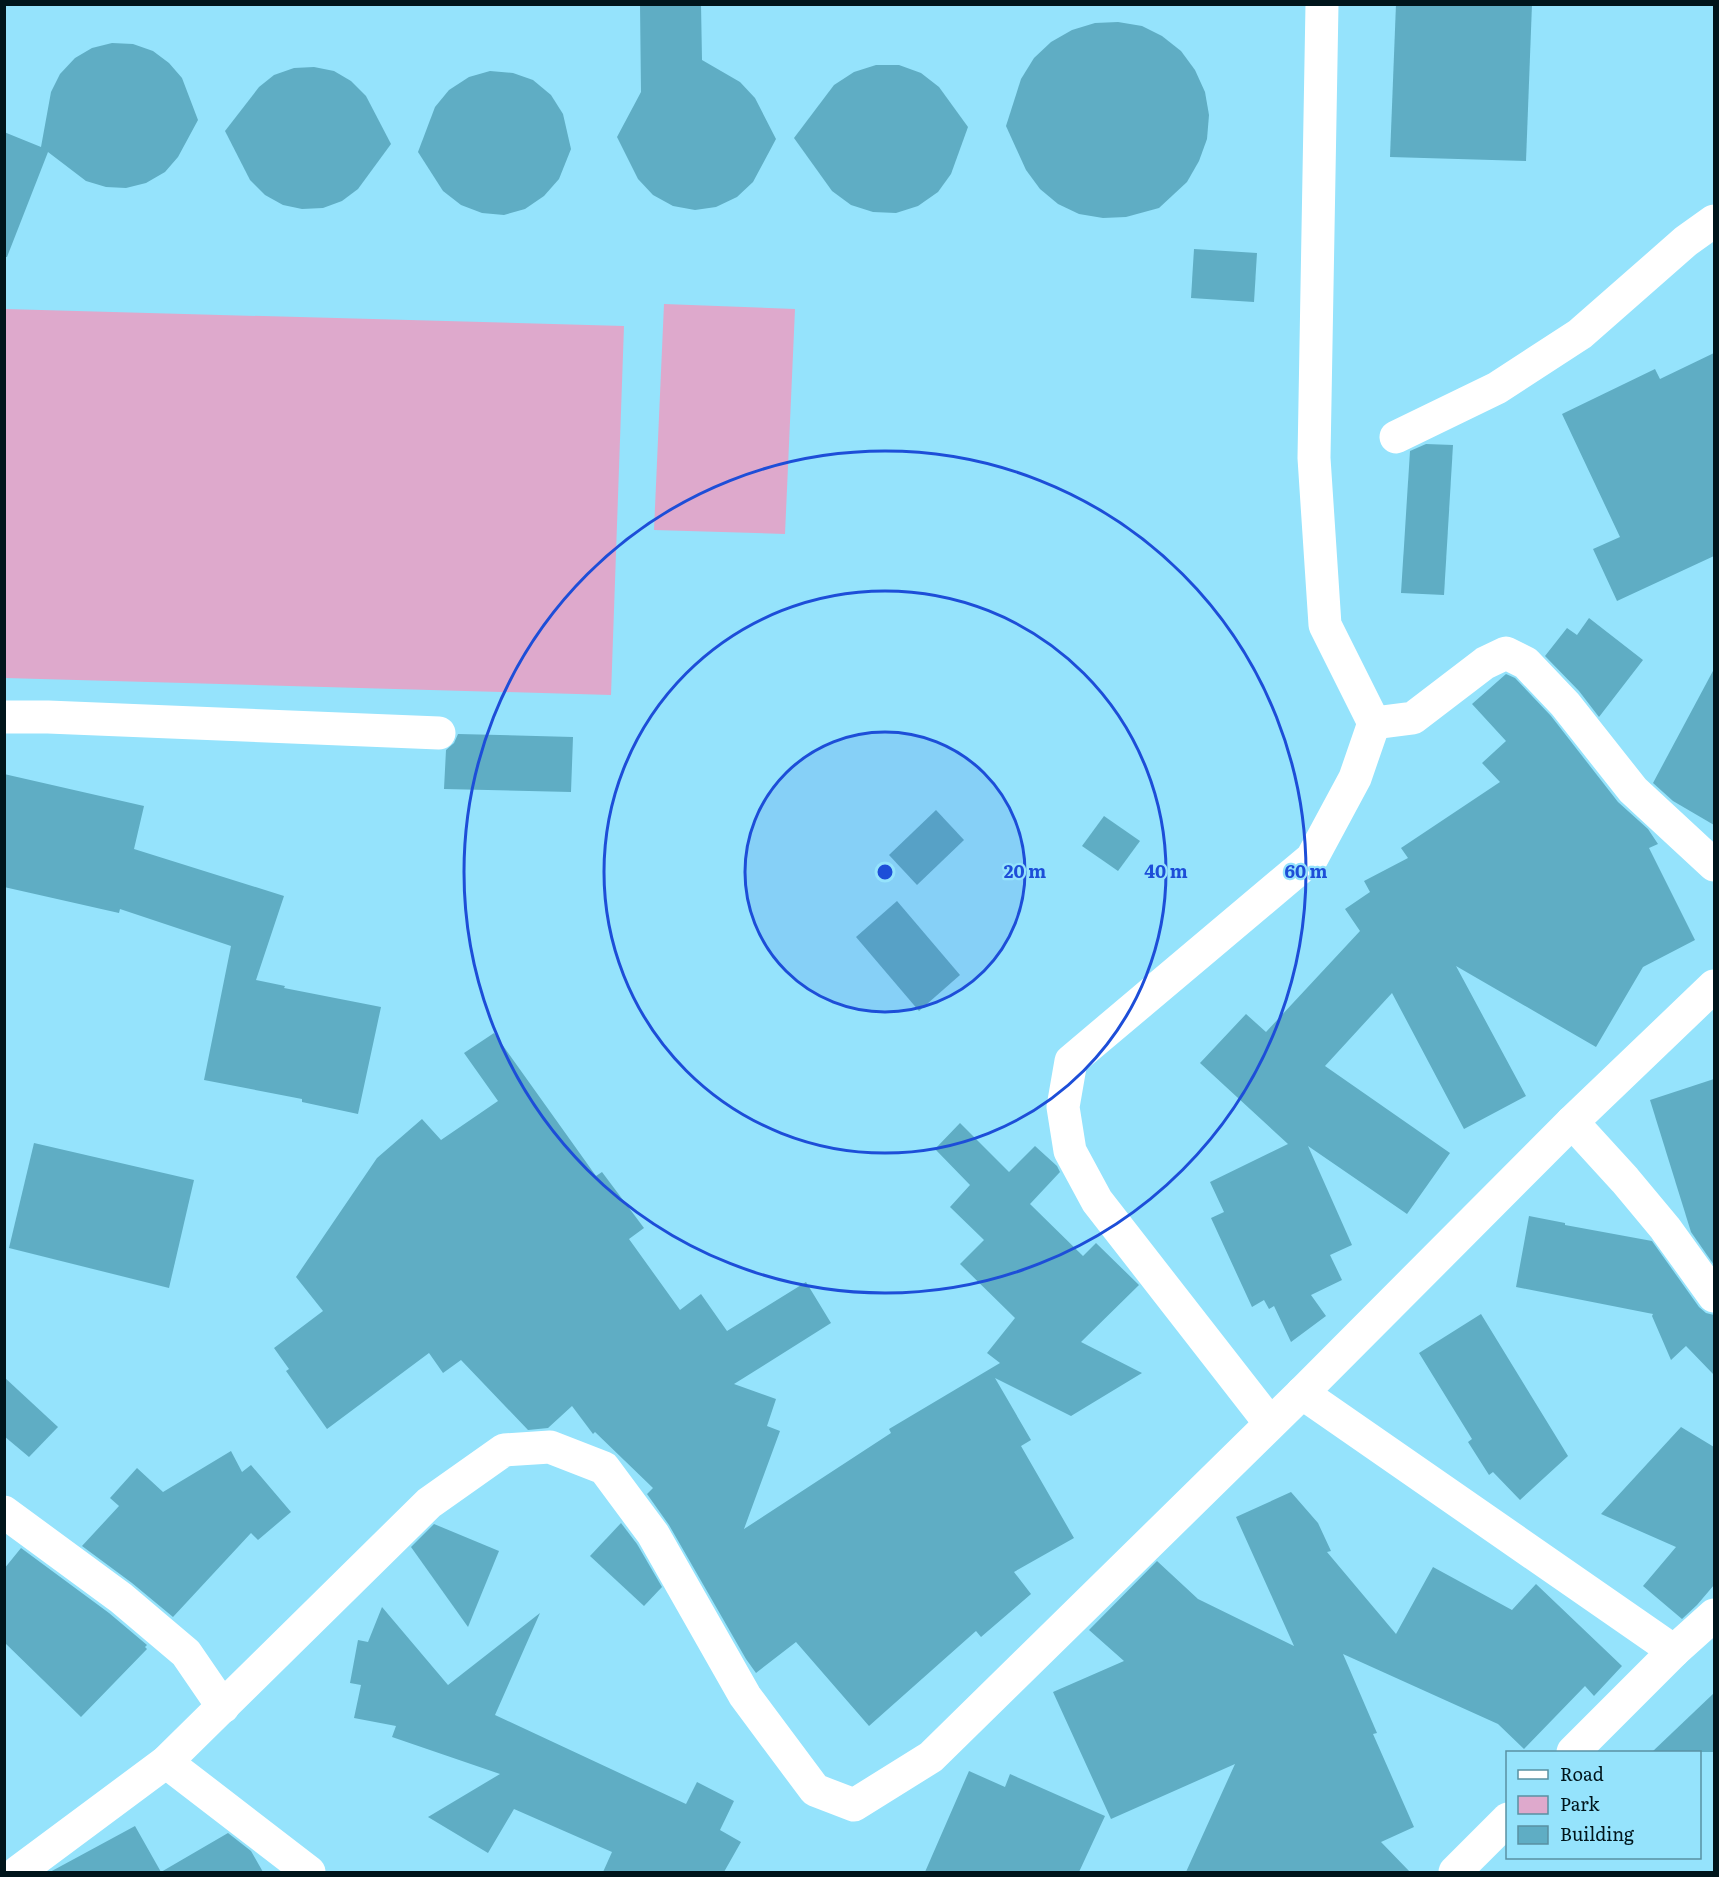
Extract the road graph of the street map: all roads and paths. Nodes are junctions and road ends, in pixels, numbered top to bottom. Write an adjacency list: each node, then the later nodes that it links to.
1 (1322, 4): 5 (street)
2 (1714, 221): 3 (street)
3 (1396, 437)
4 (4, 717): 6 (street)
5 (1374, 723): 7 (street); 12 (street)
6 (439, 733)
7 (1714, 865)
8 (1714, 986): 9 (street)
9 (1572, 1122): 10 (street); 11 (street)
10 (1714, 1296)
11 (1302, 1393): 12 (street); 15 (street)
12 (1270, 1423): 16 (street)
13 (4, 1512): 16 (street)
14 (1714, 1615): 15 (street)
15 (1674, 1651): 17 (street)
16 (223, 1707): 18 (street)
17 (1574, 1751)
18 (166, 1762): 20 (street); 21 (street)
19 (1506, 1821): 22 (street)
20 (18, 1872)
21 (309, 1872)
22 (1455, 1872)

